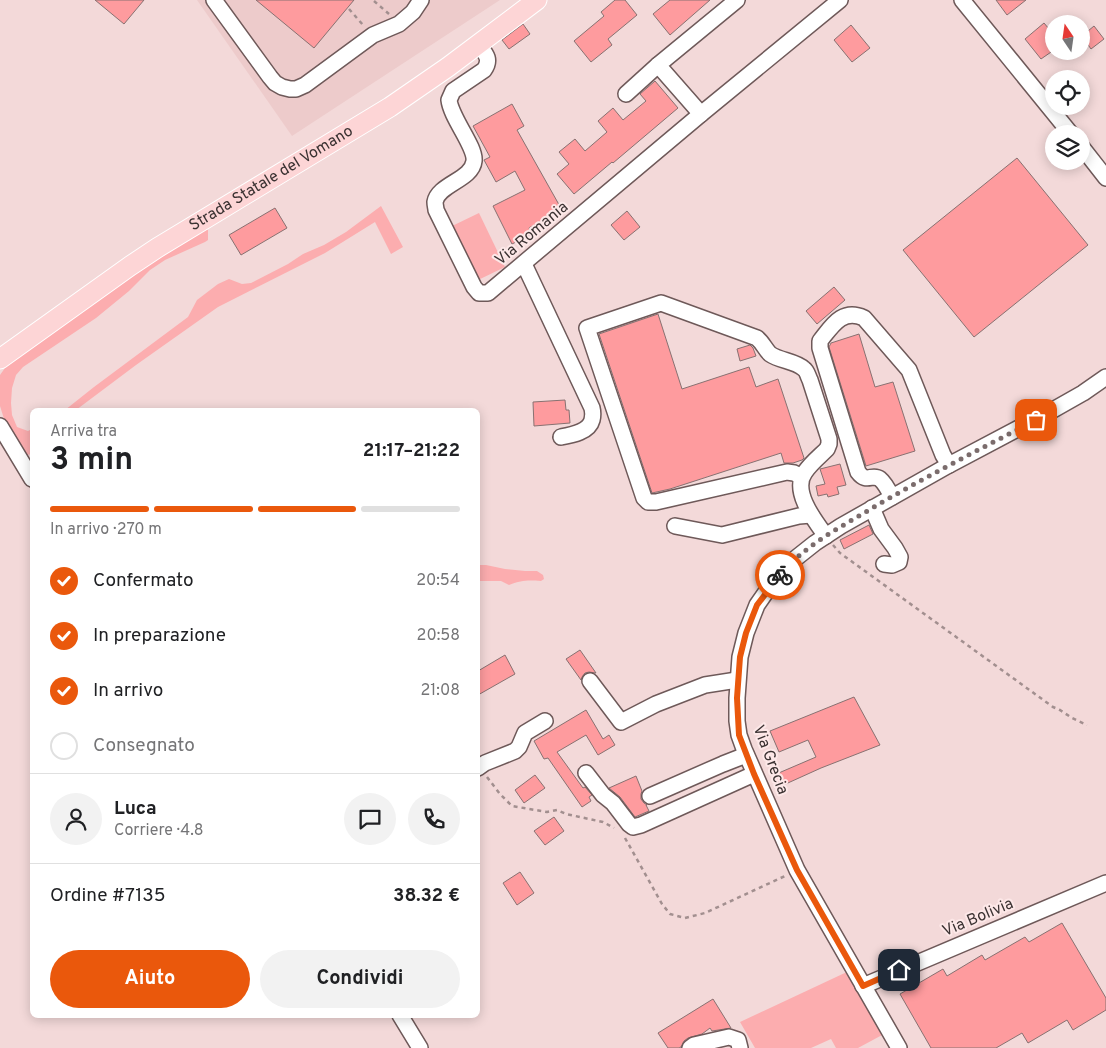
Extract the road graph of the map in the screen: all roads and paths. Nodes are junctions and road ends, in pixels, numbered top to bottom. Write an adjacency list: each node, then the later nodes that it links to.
1 (214, 0): 10 (street)
2 (421, 0): 9 (street)
3 (537, 0): 11 (main road, Strada Statale del Vomano)
4 (737, 0): 12 (street)
5 (840, 0): 14 (street, Via Romania)
6 (962, 0): 15 (street)
7 (374, 1): 9 (path)
8 (349, 9): 10 (path)
9 (399, 24): 10 (street)
10 (373, 36)
11 (478, 44): 18 (street, Via Romania); 19 (main road, Strada Statale del Vomano)
12 (658, 65): 13 (street); 14 (street)
13 (626, 94)
14 (701, 114): 18 (street, Via Romania)
15 (1064, 125)
16 (1090, 158): 17 (street)
17 (1106, 178)
18 (524, 264): 22 (street)
19 (2, 359)
20 (1106, 377): 23 (street, Via Grecia)
21 (1, 429): 24 (street)
22 (562, 437)
23 (949, 465): 26 (street, Via Grecia); 26 (street)
24 (30, 475)
25 (802, 477): 25 (street); 28 (street)
26 (892, 497): 27 (street, Via Grecia)
27 (872, 508): 30 (street, Via Grecia); 31 (street)
28 (811, 515): 29 (street); 30 (street)
29 (675, 526)
30 (826, 536): 32 (street, Via Grecia); 35 (path)
31 (884, 564)
32 (738, 680): 33 (street); 36 (street, Via Grecia)
33 (590, 681)
34 (544, 721): 37 (street)
35 (1087, 725)
36 (746, 755): 40 (street, Via Grecia); 41 (street)
37 (480, 767)
38 (480, 770): 42 (path)
39 (586, 772): 40 (street)
40 (754, 774): 44 (street, Via Grecia)
41 (650, 796)
42 (617, 829)
43 (623, 836): 44 (path)
44 (797, 870): 46 (street, Via Grecia)
45 (1106, 884): 46 (street, Via Bolivia)
46 (863, 986): 51 (street, Via Grecia)
47 (402, 1018): 48 (street)
48 (420, 1048)
49 (690, 1048): 50 (street)
50 (740, 1048)
51 (899, 1048)

